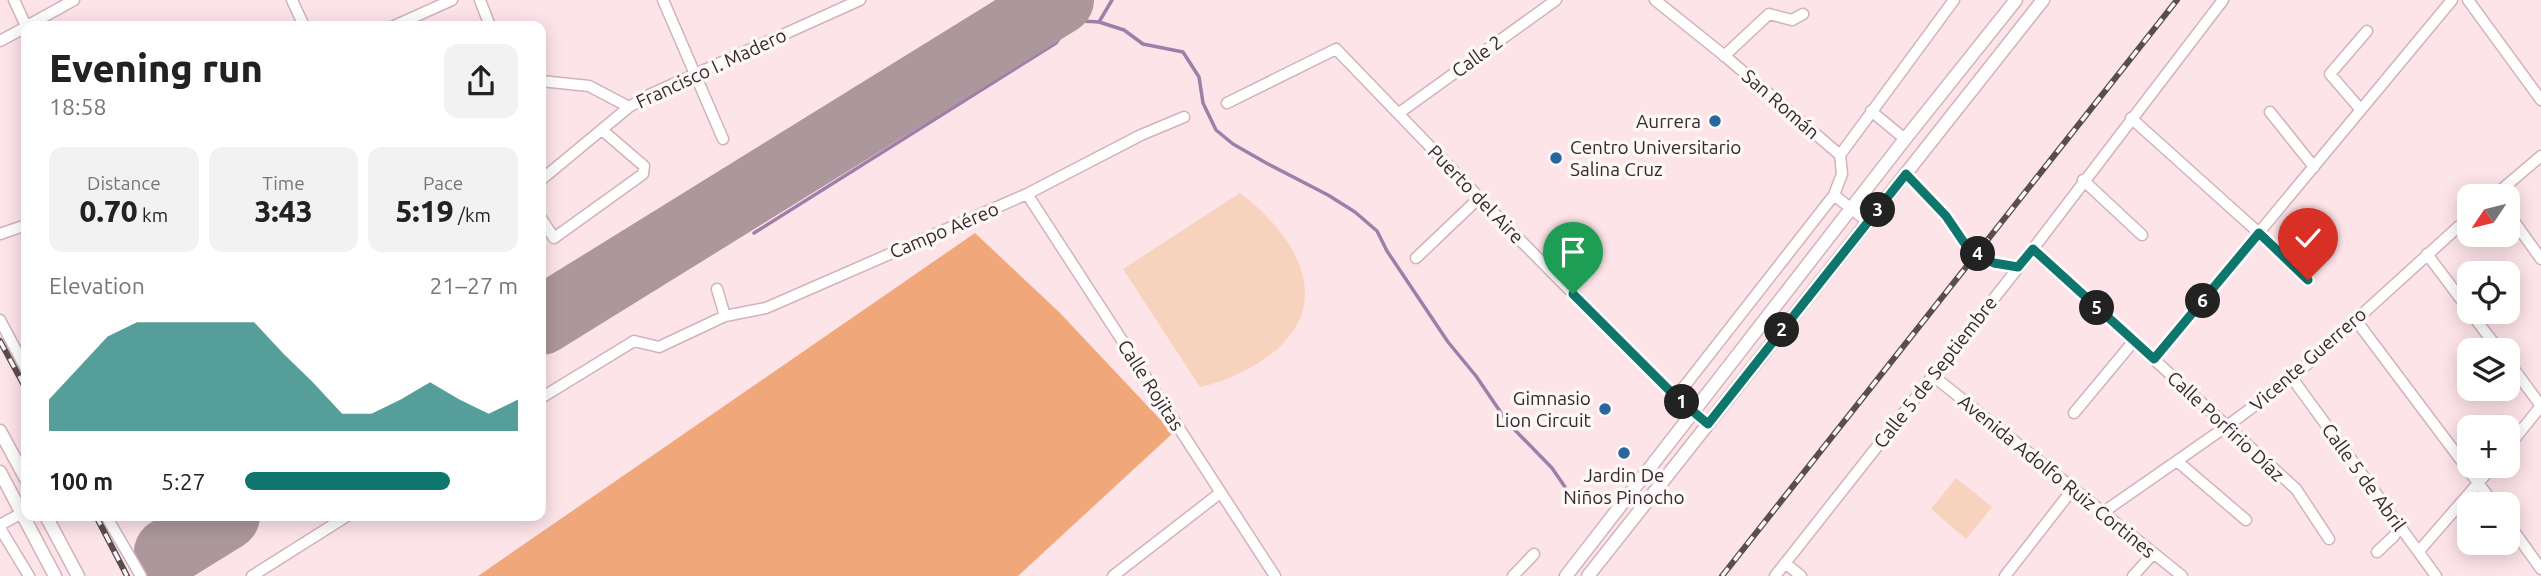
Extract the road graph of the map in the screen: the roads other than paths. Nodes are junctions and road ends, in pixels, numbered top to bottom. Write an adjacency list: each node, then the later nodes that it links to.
1 (14, 0): 18 (street)
2 (74, 0): 19 (street)
3 (292, 0): 20 (street)
4 (452, 0): 21 (street)
5 (480, 0): 22 (street)
6 (663, 0): 27 (street)
7 (860, 0): 16 (street, Francisco I. Madero)
8 (1556, 0): 34 (street, Calle 2)
9 (1655, 0): 26 (street, San Román)
10 (1954, 0): 33 (street)
11 (2016, 0): 40 (main road)
12 (2043, 0): 44 (main road)
13 (2223, 0): 37 (street, Calle 5 de Septiembre)
14 (2452, 0): 32 (street)
15 (2468, 0): 29 (street)
16 (846, 3): 27 (street, Francisco I. Madero)
17 (1803, 14): 26 (street)
18 (24, 21)
19 (35, 21)
20 (302, 21)
21 (405, 21)
22 (488, 21)
23 (21, 29): 25 (street)
24 (2367, 31): 32 (street)
25 (0, 41)
26 (1724, 56): 41 (street, San Román)
27 (695, 73): 31 (street, Francisco I. Madero); 39 (street)
28 (546, 82): 31 (street)
29 (2541, 100)
30 (1227, 103): 34 (street, Puerto del Aire)
31 (629, 107): 38 (street, Francisco I. Madero)
32 (2361, 110): 43 (street)
33 (1871, 111): 40 (street); 41 (street)
34 (1399, 113): 50 (street, Puerto del Aire)
35 (2270, 113): 43 (street)
36 (1184, 117): 48 (street, Campo Aéreo)
37 (2131, 118): 46 (street, Calle 5 de Septiembre); 57 (street)
38 (602, 130): 45 (street, Francisco I. Madero); 53 (street)
39 (723, 139)
40 (1905, 139): 51 (main road)
41 (1840, 155): 49 (street)
42 (2541, 156): 47 (street)
43 (2314, 167): 57 (street)
44 (1906, 174): 52 (main road); 64 (street)
45 (546, 176)
46 (2083, 180): 59 (street); 60 (street, Calle 5 de Septiembre)
47 (2509, 184)
48 (1027, 194): 68 (street, Campo Aéreo); 93 (street, Calle Rojitas)
49 (1834, 195): 51 (street); 78 (street)
50 (1479, 198): 62 (street); 78 (street, Puerto del Aire)
51 (1852, 209): 52 (street); 80 (main road)
52 (1868, 222): 82 (main road)
53 (546, 225)
54 (21, 227): 58 (street)
55 (2457, 228): 61 (street, Vicente Guerrero)
56 (2520, 230): 63 (street)
57 (2259, 233): 65 (street); 72 (street)
58 (0, 234)
59 (2142, 235)
60 (2033, 249): 64 (street, Calle 5 de Septiembre); 71 (street, Calle Porfirio Díaz)
61 (2427, 254): 67 (street); 69 (street, Vicente Guerrero)
62 (1416, 258)
63 (2541, 259)
64 (2018, 267): 74 (street, Calle 5 de Septiembre)
65 (2308, 280)
66 (717, 289): 68 (street)
67 (2457, 294)
68 (725, 316): 77 (street, Campo Aéreo)
69 (2355, 318): 76 (street, Vicente Guerrero); 90 (street)
70 (0, 320): 73 (street)
71 (2133, 342): 72 (street, Calle Porfirio Díaz); 81 (street)
72 (2154, 359): 83 (street, Calle Porfirio Díaz)
73 (21, 360)
74 (1932, 375): 91 (street, Avenida Adolfo Ruiz Cortines); 110 (street, Calle 5 de Septiembre)
75 (2520, 377): 79 (street)
76 (2291, 378): 83 (street, Vicente Guerrero); 102 (street, Calle 5 de Abril)
77 (546, 395)
78 (1676, 397): 80 (street, Puerto del Aire)
79 (2541, 406): 85 (street)
80 (1694, 412): 82 (street, Puerto del Aire); 120 (main road)
81 (2074, 413)
82 (1708, 424): 121 (main road)
83 (2227, 426): 86 (street, Vicente Guerrero); 104 (street, Calle Porfirio Díaz)
84 (0, 431): 87 (main road)
85 (2520, 432)
86 (2176, 461): 95 (street, Vicente Guerrero); 97 (street)
87 (21, 470)
88 (0, 472): 94 (main road)
89 (2483, 478): 90 (street)
90 (2479, 483): 92 (street); 106 (street)
91 (2072, 489): 95 (street, Avenida Adolfo Ruiz Cortines); 124 (street)
92 (2485, 492)
93 (1220, 493): 117 (street); 118 (street, Calle Rojitas)
94 (21, 511)
95 (2102, 513): 109 (street, Avenida Adolfo Ruiz Cortines)
96 (21, 514): 103 (street)
97 (2246, 520)
98 (26, 521): 113 (main road)
99 (49, 521): 114 (main road)
100 (109, 521): 115 (street)
101 (339, 521): 116 (street)
102 (2400, 526): 106 (street, Calle 5 de Abril); 107 (street)
103 (0, 527): 112 (street)
104 (2329, 539)
105 (2520, 540): 111 (street)
106 (2419, 551): 127 (street, Calle 5 de Abril)
107 (2377, 552)
108 (1534, 554): 119 (street)
109 (2153, 554): 125 (street); 126 (street, Avenida Adolfo Ruiz Cortines)
110 (1785, 563): 122 (street, Calle 5 de Septiembre); 123 (street)
111 (2541, 569)
112 (29, 576)
113 (55, 576)
114 (78, 576)
115 (141, 576)
116 (252, 576)
117 (1113, 576)
118 (1275, 576)
119 (1513, 576)
120 (1566, 576)
121 (1588, 576)
122 (1775, 576)
123 (1801, 576)
124 (2005, 576)
125 (2133, 576)
126 (2182, 576)
127 (2436, 576)

